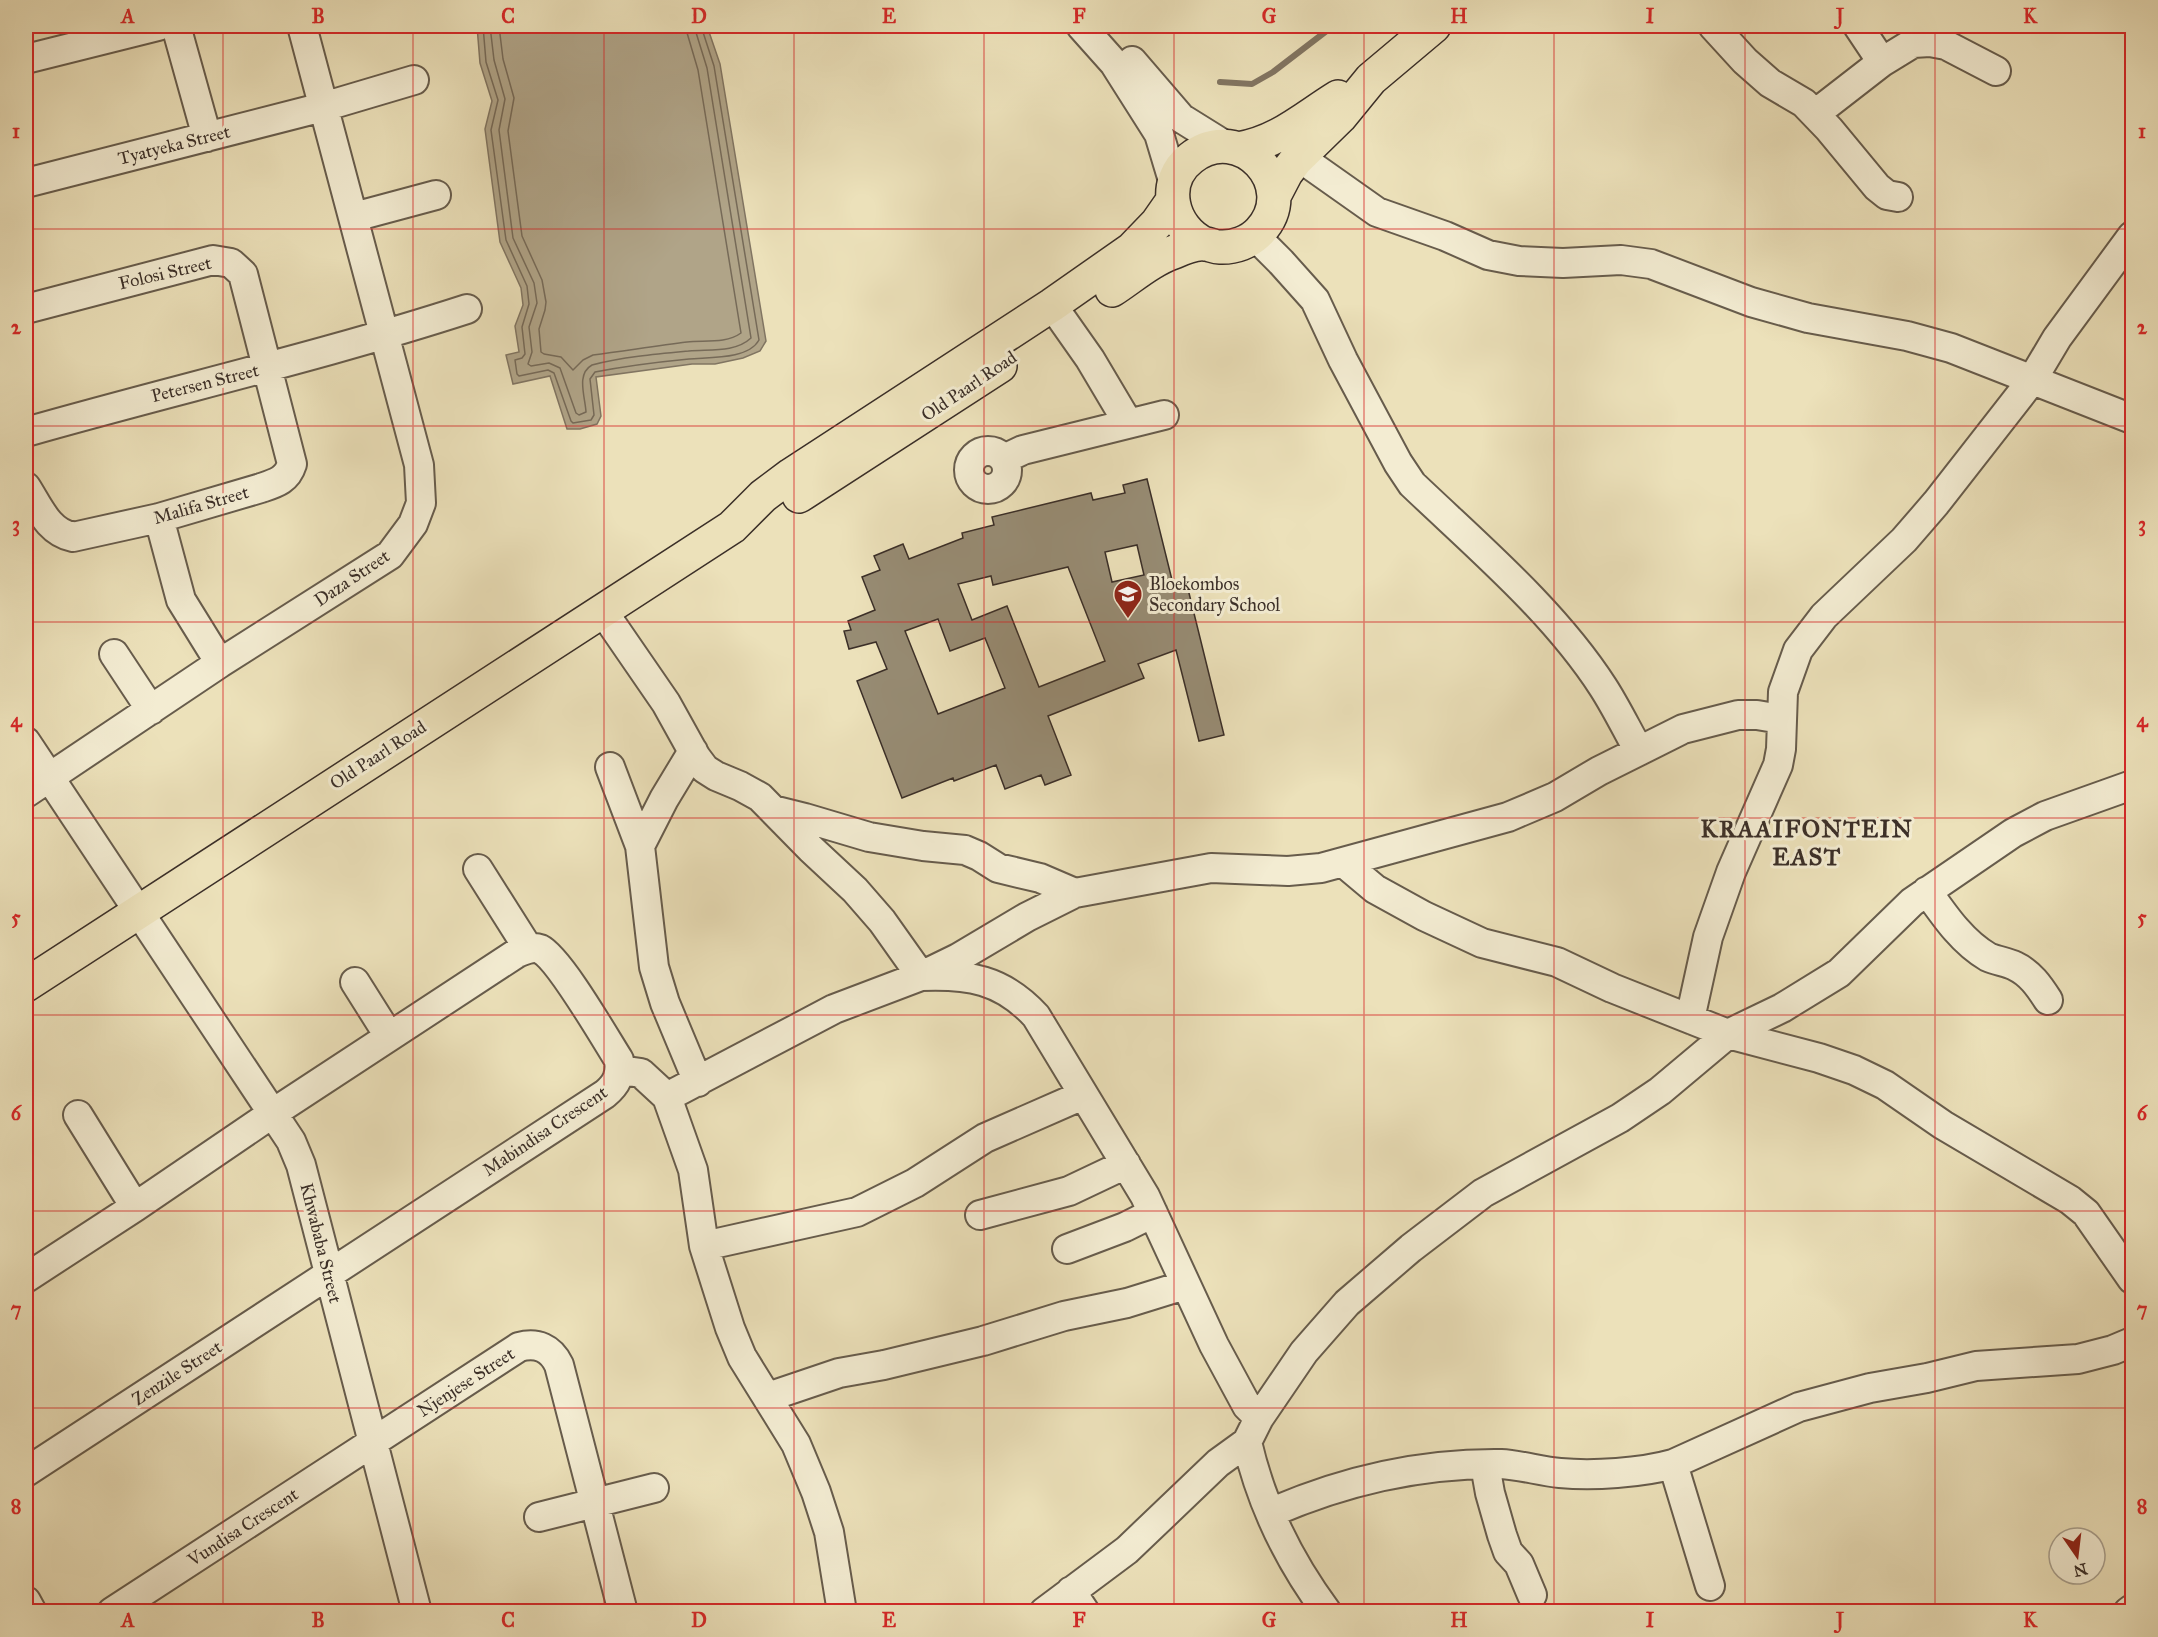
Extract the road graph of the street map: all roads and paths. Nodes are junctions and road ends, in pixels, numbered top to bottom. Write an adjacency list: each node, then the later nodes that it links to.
1 (158, 26): 9 (street)
2 (176, 26): 16 (street)
3 (302, 26): 14 (street, Daza Street)
4 (1081, 26): 20 (street)
5 (1101, 26): 17 (street)
6 (1713, 26): 15 (street)
7 (1858, 26): 10 (street)
8 (1423, 29): 12 (main road, Old Paarl Road)
9 (26, 58)
10 (1882, 62): 11 (street); 15 (street)
11 (1996, 71)
12 (1371, 79): 17 (main road, Old Paarl Road); 18 (main road, Old Paarl Road)
13 (414, 80): 14 (street, Tyatyeka Street)
14 (323, 106): 16 (street, Tyatyeka Street); 24 (street, Daza Street)
15 (1815, 114): 23 (street)
16 (207, 137): 19 (street, Tyatyeka Street)
17 (1232, 147): 20 (main road, Old Paarl Road); 22 (main road)
18 (1300, 156): 22 (main road, Old Paarl Road); 33 (street)
19 (26, 183)
20 (1173, 192): 27 (main road); 30 (main road, Old Paarl Road)
21 (436, 195): 24 (street)
22 (1274, 196): 25 (main road, Old Paarl Road)
23 (1898, 197)
24 (354, 217): 31 (street, Daza Street)
25 (1255, 236): 27 (main road, Old Paarl Road); 48 (street)
26 (2133, 236): 33 (street)
27 (1205, 244): 30 (main road, Old Paarl Road)
28 (26, 309): 32 (street, Folosi Street)
29 (467, 309): 31 (street, Petersen Street)
30 (1059, 314): 36 (street); 41 (main road, Old Paarl Road)
31 (385, 336): 32 (street, Petersen Street); 43 (street, Daza Street)
32 (268, 367): 37 (street, Petersen Street); 40 (street, Malifa Street)
33 (2032, 380): 35 (street); 45 (street)
34 (1164, 415): 36 (street)
35 (2133, 419)
36 (1128, 423): 38 (street)
37 (26, 432)
38 (1004, 459)
39 (26, 487): 40 (street, Malifa Street)
40 (159, 518): 43 (street)
41 (602, 610): 47 (street); 58 (main road, Old Paarl Road)
42 (114, 654): 44 (street)
43 (220, 663): 44 (street, Daza Street)
44 (151, 710): 50 (street, Daza Street)
45 (1781, 719): 48 (street); 64 (street)
46 (26, 742): 50 (street, Khwababa Street)
47 (693, 751): 52 (street); 53 (street)
48 (1639, 751): 54 (street)
49 (610, 767): 53 (street)
50 (37, 785): 58 (street, Khwababa Street)
51 (2133, 785): 56 (street)
52 (773, 810): 57 (street); 60 (street)
53 (640, 846): 68 (street)
54 (1344, 863): 57 (street); 64 (street)
55 (478, 869): 59 (street)
56 (1928, 891): 63 (street); 65 (street)
57 (1075, 893): 60 (street)
58 (140, 912): 62 (main road, Old Paarl Road); 71 (street, Khwababa Street)
59 (528, 948): 66 (street); 67 (street, Mabindisa Crescent)
60 (921, 976): 68 (street); 69 (street)
61 (356, 982): 66 (street)
62 (26, 985)
63 (2048, 1000)
64 (1690, 1019): 65 (street)
65 (1728, 1034): 79 (street); 85 (street)
66 (389, 1036): 71 (street)
67 (621, 1070): 70 (street); 80 (street, Mabindisa Crescent)
68 (698, 1082): 70 (street)
69 (1083, 1095): 73 (street); 77 (street)
70 (667, 1097): 77 (street)
71 (273, 1113): 74 (street); 80 (street, Khwababa Street)
72 (78, 1115): 74 (street)
73 (1126, 1164): 75 (street); 76 (street)
74 (135, 1207): 81 (street)
75 (1153, 1213): 78 (street); 82 (street)
76 (980, 1215)
77 (704, 1246): 84 (street)
78 (1067, 1249)
79 (2128, 1264)
80 (328, 1274): 86 (street, Khwababa Street); 89 (street, Zenzile Street)
81 (26, 1278)
82 (1185, 1285): 84 (street); 85 (street)
83 (2133, 1342): 87 (street)
84 (768, 1397): 103 (street)
85 (1253, 1430): 92 (street); 97 (street)
86 (373, 1442): 91 (street, Njenjese Street); 100 (street, Vundisa Crescent); 101 (street, Khwababa Street)
87 (1673, 1464): 88 (street); 94 (street)
88 (1485, 1465): 92 (street); 95 (street)
89 (26, 1472)
90 (654, 1488): 91 (street)
91 (595, 1503): 93 (street); 102 (street, Njenjese Street)
92 (1270, 1513): 105 (street)
93 (539, 1517)
94 (1710, 1586)
95 (1532, 1594)
96 (26, 1601): 99 (street)
97 (1078, 1601): 104 (street)
98 (2133, 1609): 106 (street)
99 (32, 1611)
100 (112, 1611)
101 (417, 1611)
102 (623, 1611)
103 (842, 1611)
104 (1044, 1611)
105 (1326, 1611)
106 (2128, 1611)

